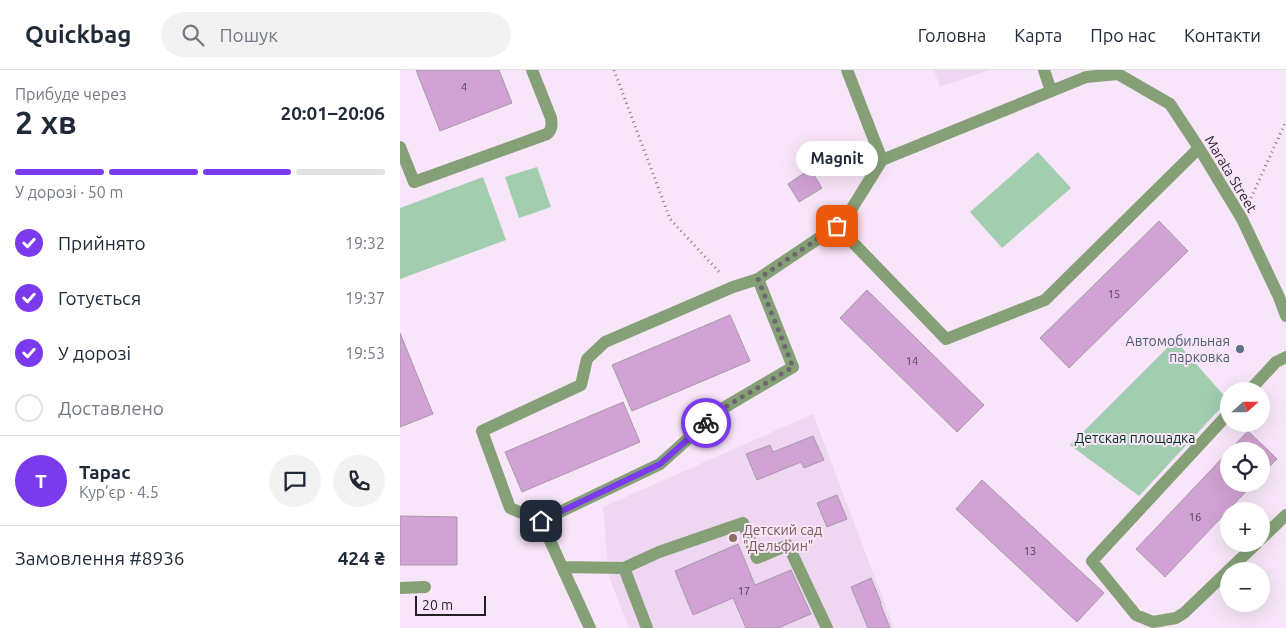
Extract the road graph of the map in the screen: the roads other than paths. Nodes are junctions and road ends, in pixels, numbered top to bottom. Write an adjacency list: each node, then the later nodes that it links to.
1 (532, 70): 6 (street)
2 (847, 70): 8 (street)
3 (1044, 70): 5 (street)
4 (1120, 72): 5 (street); 7 (street, Marata Street)
5 (1052, 91): 8 (street)
6 (400, 147)
7 (1199, 148): 9 (street); 11 (street, Marata Street)
8 (882, 160): 9 (street)
9 (837, 226): 10 (street)
10 (758, 279): 16 (street); 16 (street)
11 (1286, 316)
12 (1286, 357): 13 (street)
13 (1257, 382)
14 (1220, 423): 18 (street)
15 (1286, 514): 17 (street)
16 (541, 521): 19 (street)
17 (1270, 530)
18 (1248, 552)
19 (562, 567): 20 (street); 23 (street)
20 (624, 568): 24 (street); 25 (street)
21 (425, 587): 22 (street)
22 (400, 588)
23 (590, 628)
24 (647, 628)
25 (827, 628)

